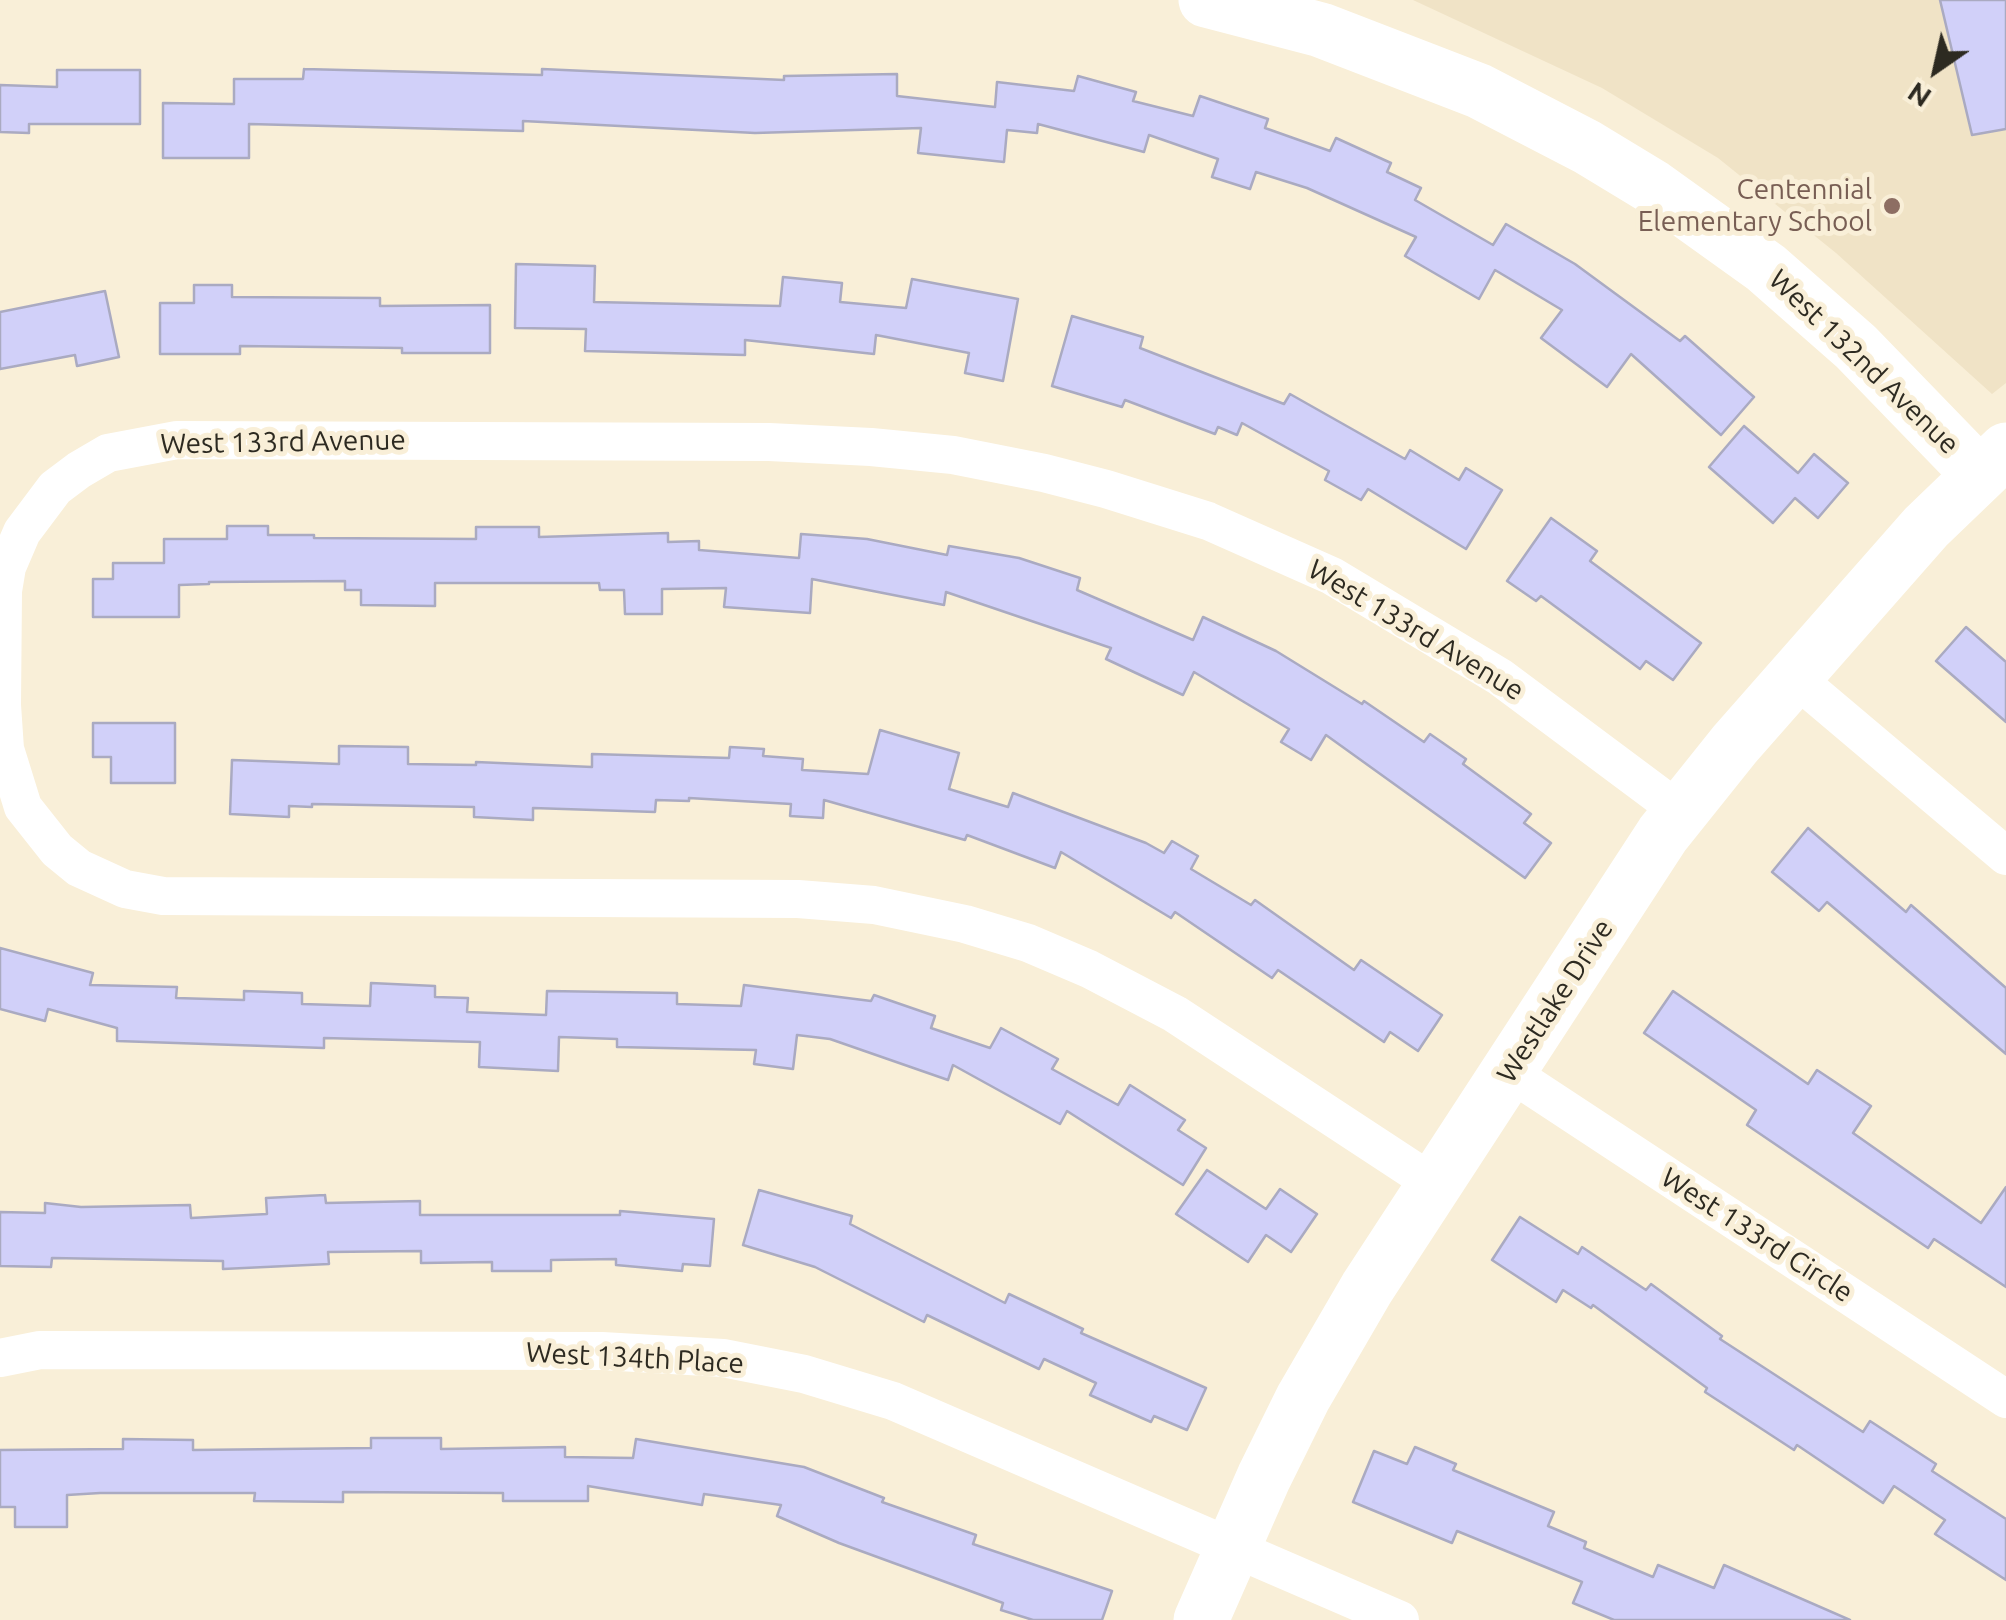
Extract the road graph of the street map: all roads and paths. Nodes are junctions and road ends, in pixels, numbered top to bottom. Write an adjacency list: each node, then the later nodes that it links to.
1 (1206, 0): 2 (street, West 132nd Avenue)
2 (1993, 463): 3 (street, Westlake Drive)
3 (1793, 676): 4 (street, Westlake Drive); 5 (street)
4 (1681, 812): 6 (street, Westlake Drive); 7 (street, West 133rd Avenue)
5 (2006, 856)
6 (1508, 1072): 7 (street, Westlake Drive); 9 (street, West 133rd Circle)
7 (1434, 1184): 10 (street, Westlake Drive)
8 (0, 1358): 10 (street, West 134th Place)
9 (2006, 1399)
10 (1233, 1548): 11 (street, Westlake Drive); 12 (street, West 134th Place)
11 (1202, 1620)
12 (1400, 1620)

